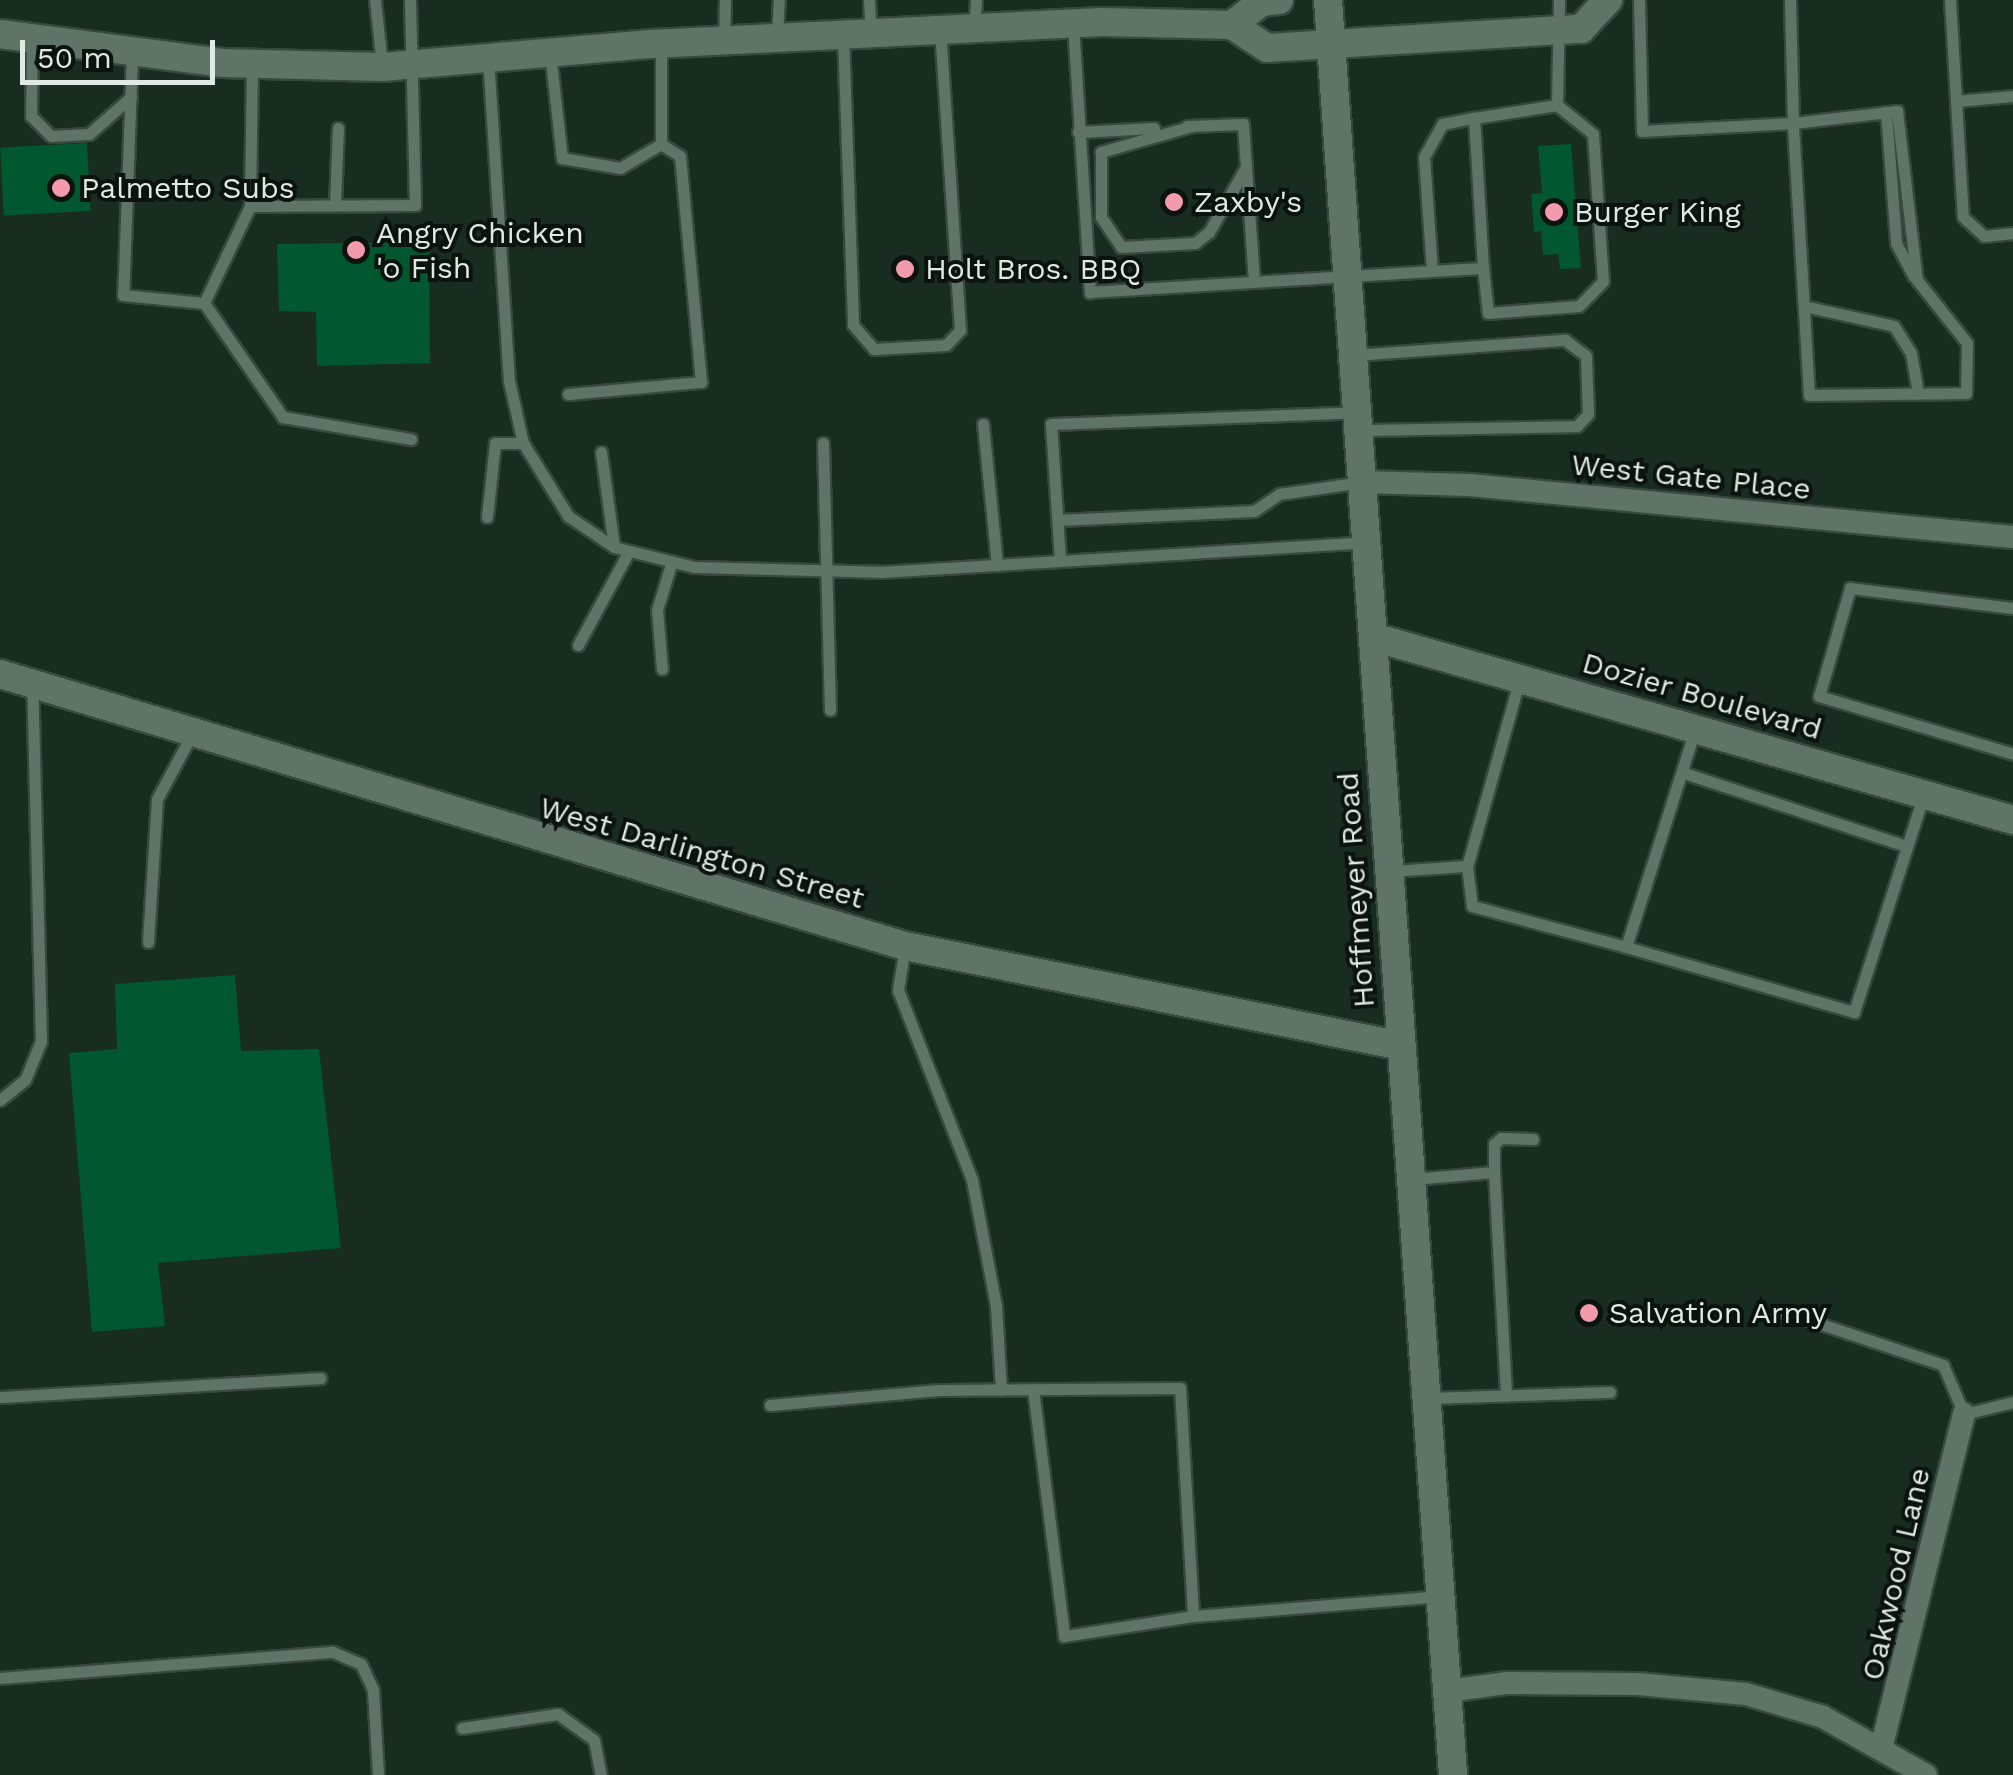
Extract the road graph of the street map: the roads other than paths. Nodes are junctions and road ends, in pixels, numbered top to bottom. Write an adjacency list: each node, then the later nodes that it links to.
1 (375, 0): 32 (lane)
2 (410, 0): 30 (lane)
3 (726, 0): 24 (lane)
4 (779, 0): 22 (lane)
5 (870, 0): 19 (lane)
6 (976, 0): 16 (lane)
7 (1279, 0): 15 (main road)
8 (1328, 0): 25 (main road, Hoffmeyer Road)
9 (1559, 0): 17 (lane)
10 (1608, 0): 17 (main road)
11 (1638, 0): 38 (lane)
12 (1790, 0): 38 (lane)
13 (1950, 0): 35 (lane)
14 (1091, 15): 15 (main road); 16 (main road); 41 (lane)
15 (1232, 26): 25 (main road)
16 (974, 28): 18 (main road)
17 (1560, 29): 25 (main road); 36 (lane)
18 (940, 30): 19 (main road); 21 (lane)
19 (871, 33): 21 (main road)
20 (0, 34): 23 (main road)
21 (842, 34): 22 (main road)
22 (777, 38): 24 (main road)
23 (32, 39): 28 (main road); 34 (lane)
24 (724, 40): 26 (main road)
25 (1331, 43): 49 (main road, Hoffmeyer Road)
26 (661, 44): 27 (main road); 42 (lane)
27 (550, 52): 29 (main road); 42 (lane)
28 (132, 55): 31 (main road); 34 (lane)
29 (488, 58): 30 (main road); 59 (lane)
30 (416, 63): 32 (main road); 44 (lane)
31 (252, 64): 32 (main road); 45 (lane)
32 (382, 67)
33 (2013, 96): 35 (lane)
34 (131, 98): 51 (lane)
35 (1956, 100): 46 (lane)
36 (1557, 105): 37 (lane); 47 (lane)
37 (1474, 118): 47 (lane); 48 (lane)
38 (1793, 123): 52 (lane); 54 (lane)
39 (1192, 126): 41 (lane); 43 (lane); 43 (lane)
40 (338, 128): 44 (lane)
41 (1078, 132): 50 (lane)
42 (661, 144): 55 (lane)
43 (1246, 167): 50 (lane)
44 (335, 205): 45 (lane)
45 (250, 206): 51 (lane)
46 (2013, 233)
47 (1482, 268): 48 (lane)
48 (1432, 271): 49 (lane)
49 (1348, 276): 50 (lane); 53 (main road, Hoffmeyer Road)
50 (1254, 281)
51 (204, 303): 58 (lane)
52 (1804, 306): 54 (lane); 54 (lane)
53 (1354, 355): 56 (main road, Hoffmeyer Road); 56 (lane)
54 (1918, 393)
55 (568, 394)
56 (1358, 421): 62 (main road, Hoffmeyer Road); 64 (lane)
57 (983, 424): 71 (lane)
58 (411, 438)
59 (523, 442): 63 (lane); 67 (lane)
60 (823, 443): 72 (lane)
61 (600, 452): 67 (lane)
62 (1362, 482): 64 (lane); 65 (street, West Gate Place); 66 (main road, Hoffmeyer Road)
63 (487, 517)
64 (1058, 520): 69 (lane)
65 (2013, 537)
66 (1366, 542): 69 (lane); 74 (main road, Hoffmeyer Road)
67 (614, 547): 68 (lane)
68 (629, 551): 70 (lane); 75 (lane)
69 (1060, 560): 71 (lane)
70 (672, 561): 72 (lane); 76 (lane)
71 (998, 565): 72 (lane)
72 (824, 570): 80 (lane)
73 (2013, 608): 83 (lane)
74 (1372, 637): 78 (main road, Dozier Boulevard); 89 (main road, Hoffmeyer Road)
75 (578, 645)
76 (662, 670)
77 (0, 674): 79 (main road, West Darlington Street)
78 (1520, 678): 81 (main road, Dozier Boulevard); 88 (lane)
79 (32, 684): 82 (main road, West Darlington Street); 94 (lane)
80 (830, 710)
81 (1695, 728): 84 (lane); 85 (main road, Dozier Boulevard)
82 (192, 734): 90 (lane); 91 (main road, West Darlington Street)
83 (2013, 754)
84 (1684, 773): 87 (lane); 92 (lane)
85 (1924, 794): 86 (main road, Dozier Boulevard); 87 (lane)
86 (2013, 820)
87 (1906, 846): 92 (lane)
88 (1466, 866): 89 (lane); 92 (lane)
89 (1388, 871): 93 (main road, Hoffmeyer Road)
90 (148, 942)
91 (905, 946): 93 (main road, West Darlington Street); 101 (lane)
92 (1626, 947)
93 (1397, 1045): 97 (main road, Hoffmeyer Road)
94 (0, 1100)
95 (1534, 1139): 96 (lane)
96 (1494, 1172): 97 (lane); 103 (lane)
97 (1408, 1179): 105 (main road, Hoffmeyer Road)
98 (1785, 1312): 108 (lane)
99 (320, 1378): 104 (lane)
100 (1032, 1389): 101 (lane); 110 (lane); 110 (lane)
101 (1001, 1390): 107 (lane)
102 (1610, 1392): 103 (lane)
103 (1506, 1396): 105 (lane)
104 (0, 1397)
105 (1424, 1398): 109 (main road, Hoffmeyer Road)
106 (2013, 1402): 108 (lane)
107 (770, 1405)
108 (1964, 1414): 114 (street, Oakwood Lane)
109 (1439, 1596): 110 (lane); 112 (main road, Hoffmeyer Road)
110 (1193, 1616)
111 (0, 1678): 115 (lane)
112 (1447, 1691): 114 (street); 117 (main road, Hoffmeyer Road)
113 (462, 1728): 116 (lane)
114 (1882, 1746): 118 (street)
115 (378, 1775)
116 (601, 1775)
117 (1453, 1775)
118 (1926, 1775)

